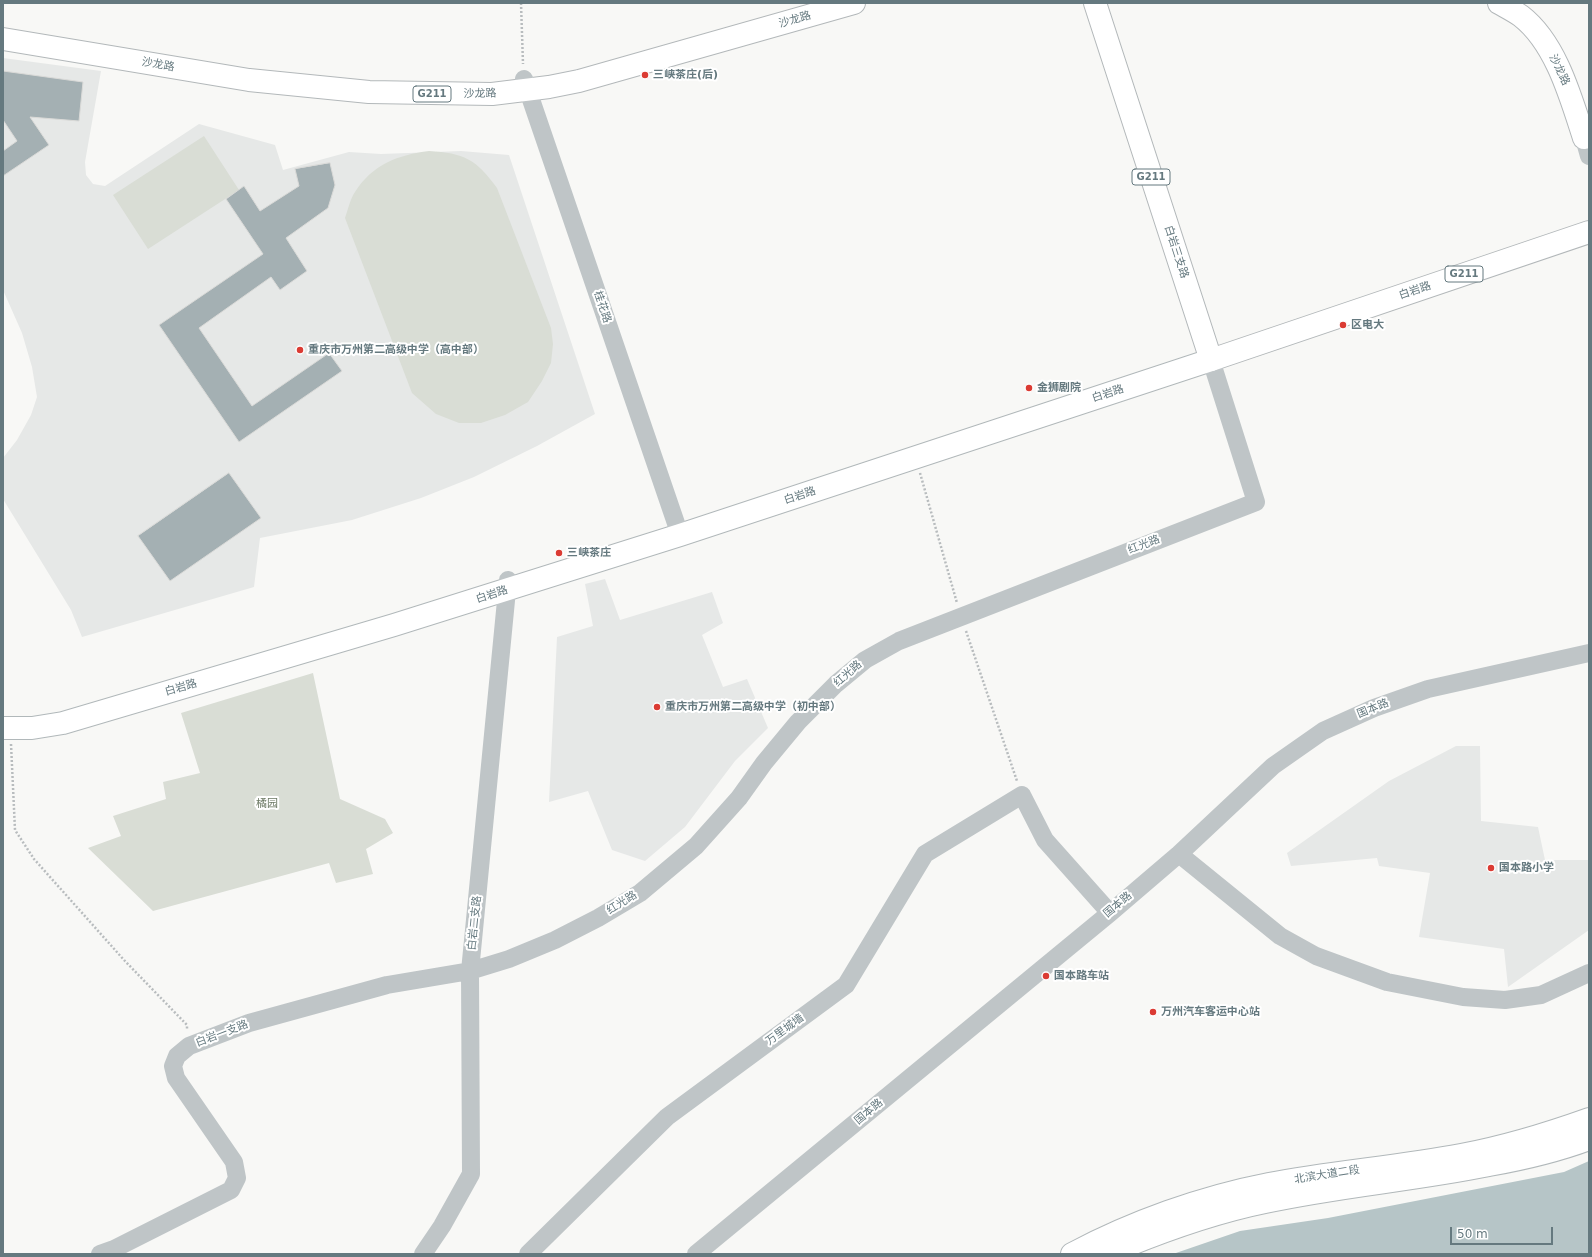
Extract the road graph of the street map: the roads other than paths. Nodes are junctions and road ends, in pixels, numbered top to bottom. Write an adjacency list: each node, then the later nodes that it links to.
1 (817, 3): 7 (main road, 沙龙路 / G211)
2 (854, 3): 7 (main road, 沙龙路 / G211)
3 (1095, 3): 10 (main road, 白岩三支路 / G211)
4 (1500, 3): 8 (main road, 沙龙路)
5 (3, 24): 7 (main road, 沙龙路 / G211)
6 (3, 39): 7 (main road, 沙龙路 / G211)
7 (526, 84): 12 (street, 桂花路)
8 (1587, 144)
9 (1589, 232): 10 (main road, 白岩路 / G211)
10 (1209, 355): 11 (street, 白岩三支路); 12 (main road, 白岩路)
11 (1256, 502): 19 (street, 红光路)
12 (679, 531): 13 (main road, 白岩路)
13 (508, 585): 15 (main road, 白岩路); 16 (main road, 白岩路); 19 (street, 白岩二支路)
14 (1589, 653): 17 (street, 国本路)
15 (3, 718)
16 (7, 736)
17 (1179, 854): 18 (street, 国本路); 20 (street)
18 (1110, 913): 25 (street, 万里城墙); 26 (street, 国本路)
19 (470, 971): 23 (street, 白岩一支路); 24 (street, 白岩二支路)
20 (1589, 973)
21 (1589, 1119): 27 (main road, 北滨大道二段)
22 (1589, 1139): 28 (main road, 北滨大道二段)
23 (100, 1254)
24 (423, 1254)
25 (528, 1254)
26 (696, 1254)
27 (1072, 1254)
28 (1107, 1254)

